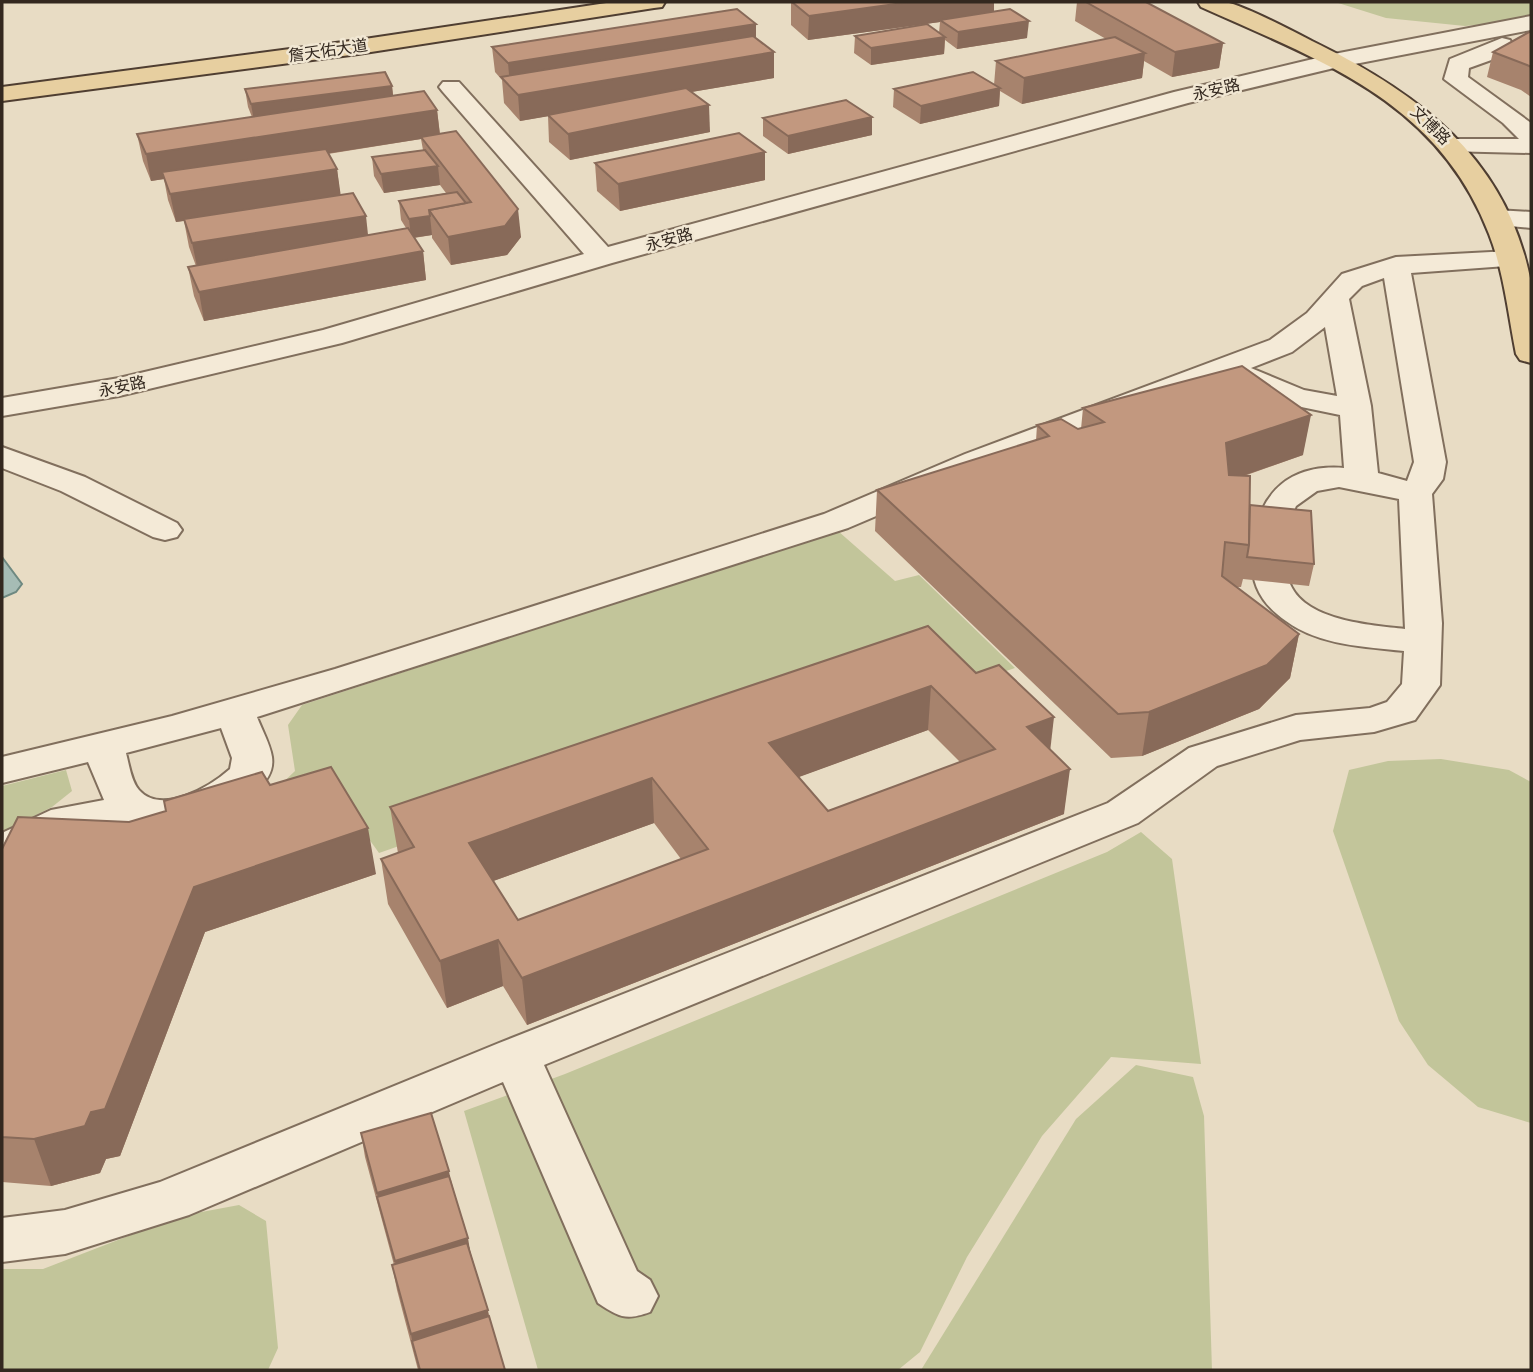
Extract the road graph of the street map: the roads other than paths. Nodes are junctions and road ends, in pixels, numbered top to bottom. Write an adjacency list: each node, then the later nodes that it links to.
1 (576, 2): 7 (main road, 詹天佑大道)
2 (654, 2): 9 (main road, 詹天佑大道)
3 (1209, 2): 6 (main road, 文博路)
4 (1531, 23): 5 (street, 永安路)
5 (1486, 34): 6 (street, 永安路); 10 (street)
6 (1334, 61): 11 (main road, 文博路); 15 (street, 永安路)
7 (2, 82)
8 (450, 87): 15 (street)
9 (2, 94)
10 (1531, 136)
11 (1453, 146): 12 (street); 13 (main road, 文博路)
12 (1531, 146)
13 (1496, 218): 14 (street); 17 (main road, 文博路)
14 (1531, 220)
15 (602, 257): 22 (street, 永安路)
16 (1396, 265): 17 (street); 18 (street); 25 (street)
17 (1519, 270): 19 (main road, 文博路)
18 (1334, 297): 20 (street); 21 (street)
19 (1531, 354)
20 (1227, 368): 21 (street); 28 (street)
21 (1355, 406): 24 (street)
22 (2, 407)
23 (2, 457): 26 (street)
24 (1362, 482): 25 (street); 27 (street)
25 (1415, 493): 27 (street)
26 (165, 530)
27 (1423, 642): 33 (street)
28 (235, 710): 29 (street); 31 (street)
29 (104, 745): 30 (street); 31 (street)
30 (2, 770)
31 (138, 811): 32 (street)
32 (2, 854)
33 (516, 1056): 34 (street); 35 (street)
34 (2, 1240)
35 (631, 1296)

